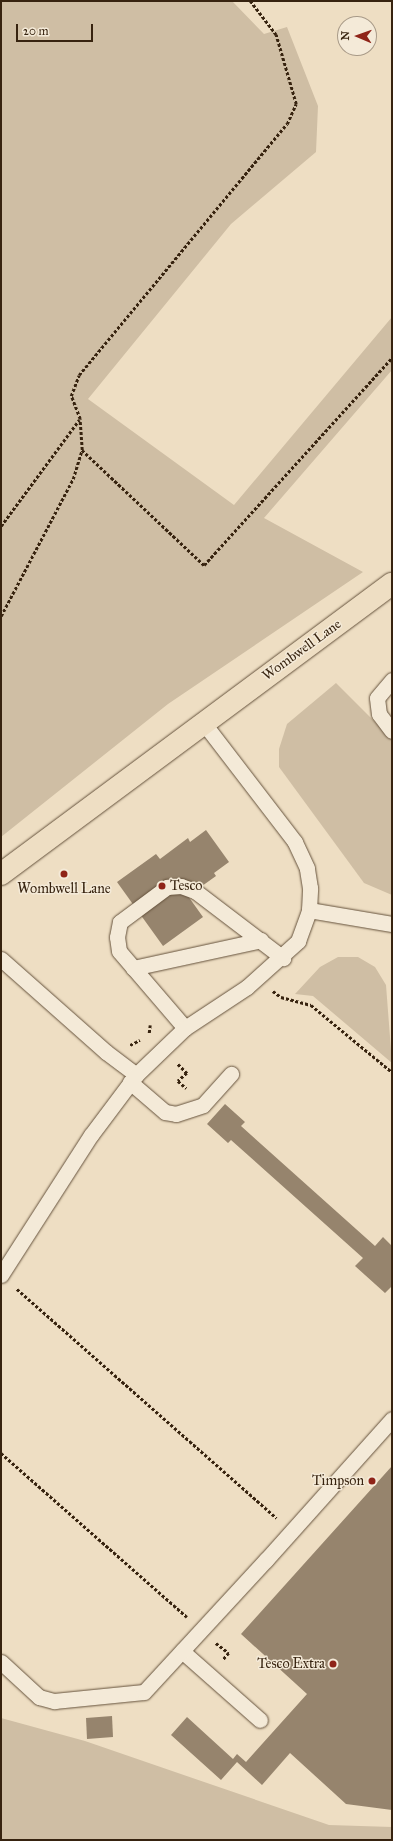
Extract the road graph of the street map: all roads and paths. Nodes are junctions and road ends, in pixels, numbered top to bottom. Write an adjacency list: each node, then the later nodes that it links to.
1 (250, 1): 3 (path)
2 (392, 358): 4 (path)
3 (80, 419): 4 (path); 5 (path)
4 (82, 450): 7 (path)
5 (1, 526)
6 (392, 584): 9 (main road, Wombwell Lane)
7 (1, 616)
8 (392, 680): 10 (lane)
9 (203, 722): 11 (main road, Wombwell Lane); 12 (lane)
10 (392, 731)
11 (1, 874)
12 (309, 910): 13 (lane); 15 (lane)
13 (392, 924)
14 (261, 940): 15 (lane); 17 (lane); 17 (lane)
15 (283, 958): 18 (lane)
16 (1, 959): 24 (lane)
17 (133, 968): 20 (lane)
18 (256, 980): 20 (lane); 22 (path)
19 (150, 1025): 21 (path)
20 (184, 1028): 24 (lane)
21 (148, 1035)
22 (392, 1072)
23 (231, 1074): 24 (lane)
24 (133, 1078): 25 (lane)
25 (1, 1275): 28 (path)
26 (392, 1419): 28 (lane)
27 (1, 1453): 29 (path)
28 (292, 1532): 29 (lane)
29 (202, 1630): 30 (lane); 32 (path)
30 (182, 1651): 31 (lane); 32 (lane)
31 (1, 1662)
32 (209, 1675): 33 (lane)
33 (260, 1720)

